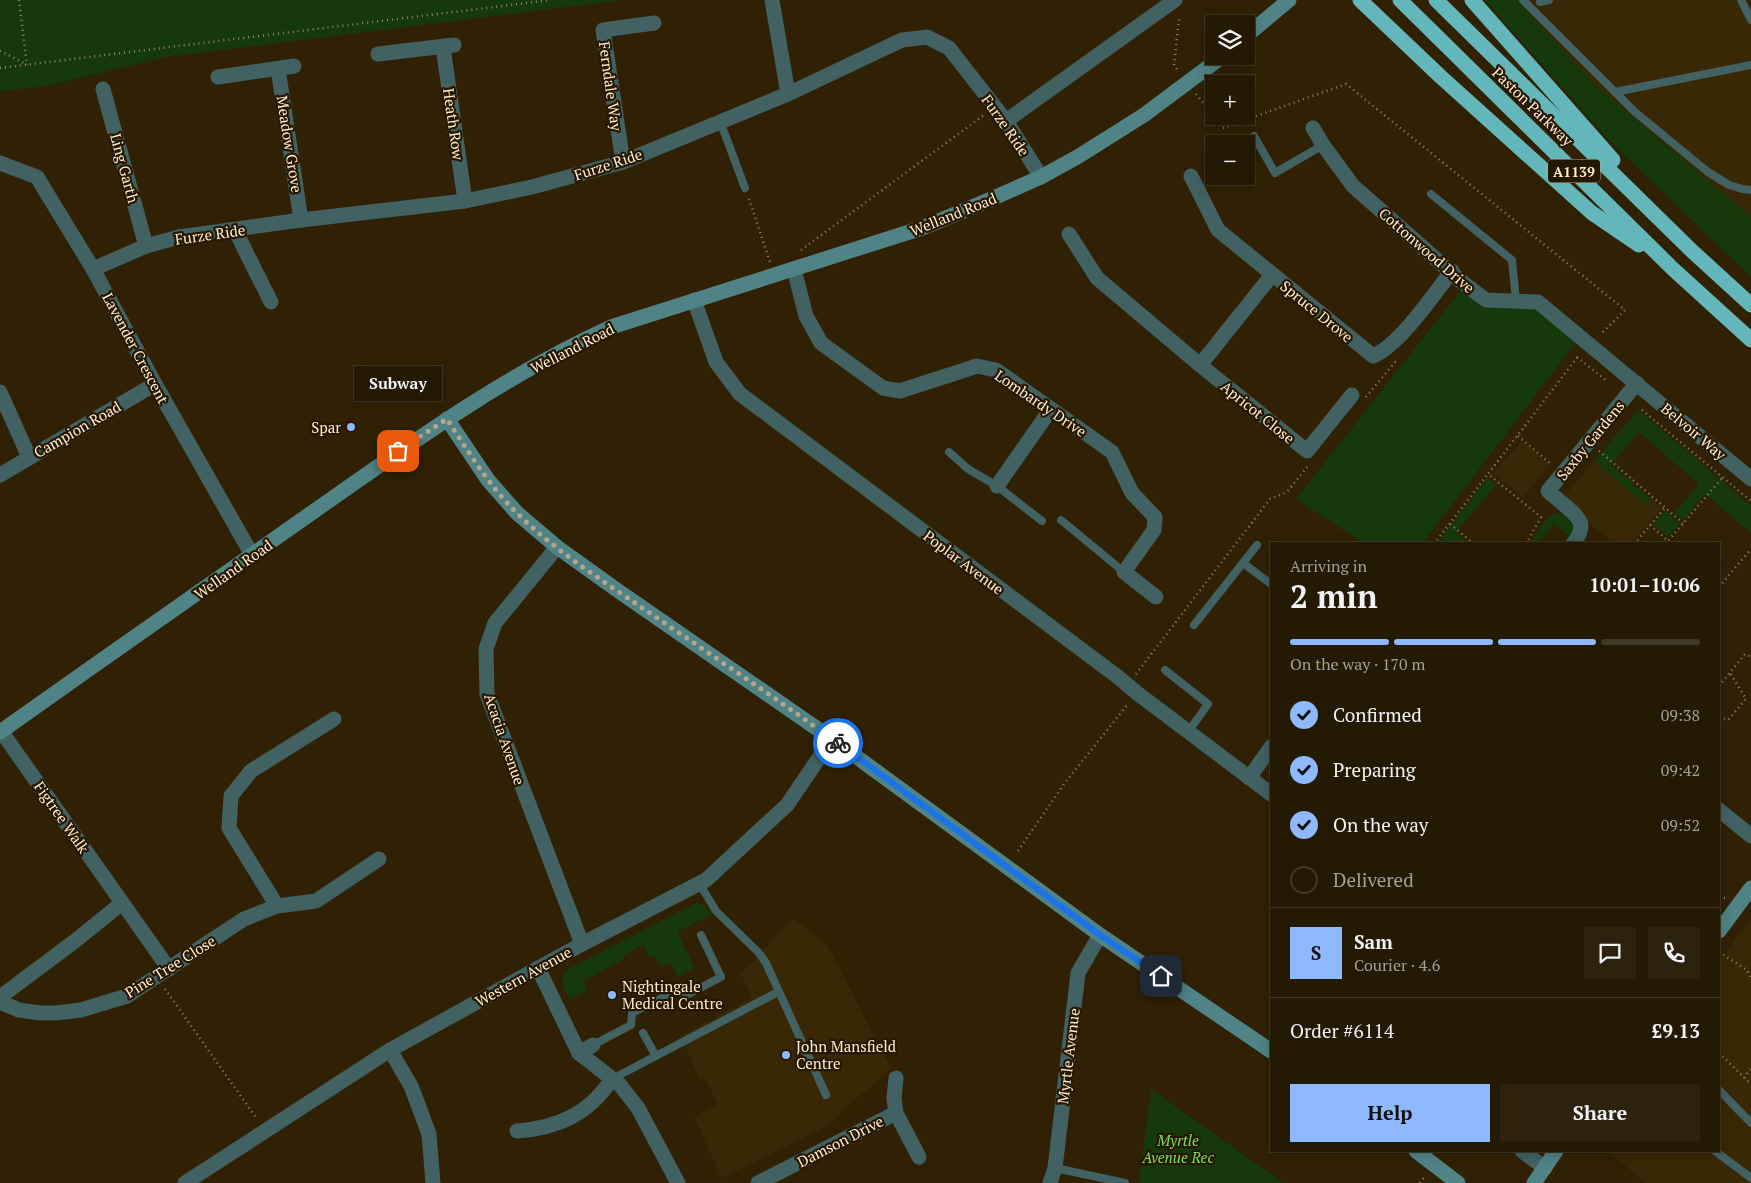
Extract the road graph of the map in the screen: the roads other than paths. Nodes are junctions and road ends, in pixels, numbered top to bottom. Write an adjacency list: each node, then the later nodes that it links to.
1 (772, 0): 23 (street)
2 (1289, 0): 14 (street)
3 (1360, 0): 44 (highway, A1139)
4 (1400, 0): 44 (highway, Paston Parkway / A1139)
5 (1436, 0): 41 (highway, Paston Parkway / A1139)
6 (1472, 0): 41 (highway, A1139)
7 (1523, 0): 22 (lane)
8 (1549, 0): 11 (lane)
9 (1741, 0): 12 (lane)
10 (1174, 1): 25 (street)
11 (1540, 2)
12 (1751, 20)
13 (654, 23): 29 (street, Ferndale Way)
14 (1255, 28)
15 (378, 54): 36 (street, Heath Row)
16 (1211, 65): 32 (street, Welland Road)
17 (1751, 65): 22 (lane)
18 (294, 66): 19 (street)
19 (278, 69): 20 (street); 37 (street, Meadow Grove)
20 (218, 77)
21 (103, 90): 40 (street, Ling Garth)
22 (1615, 92): 34 (lane)
23 (788, 94): 24 (street, Furze Ride); 25 (street, Furze Ride)
24 (720, 121): 29 (street, Furze Ride); 33 (lane)
25 (1006, 122): 32 (street, Furze Ride)
26 (1313, 128): 28 (street, Cottonwood Drive)
27 (1255, 138): 28 (lane)
28 (1323, 145): 45 (street, Cottonwood Drive)
29 (623, 162): 36 (street, Furze Ride)
30 (0, 163): 42 (street, Lavender Crescent)
31 (1191, 176): 46 (street, Spruce Drove)
32 (1041, 177): 43 (street, Welland Road)
33 (746, 188)
34 (1751, 190)
35 (1431, 194): 48 (lane)
36 (465, 201): 37 (street, Furze Ride)
37 (301, 220): 38 (street, Furze Ride)
38 (235, 230): 40 (street, Furze Ride); 49 (street)
39 (1069, 234): 52 (street, Apricot Close)
40 (146, 246): 42 (street, Furze Ride)
41 (1692, 251): 50 (highway, Paston Parkway / A1139)
42 (93, 269): 54 (street, Lavender Crescent)
43 (794, 269): 47 (street, Welland Road); 57 (street, Lombardy Drive)
44 (1673, 269): 51 (highway, Paston Parkway / A1139)
45 (1452, 271): 46 (street, Spruce Drove); 48 (street, Cottonwood Drive)
46 (1272, 275): 52 (street)
47 (694, 300): 58 (street, Welland Road); 78 (street, Poplar Avenue)
48 (1516, 301): 53 (street, Cottonwood Drive)
49 (271, 302)
50 (1751, 305)
51 (1751, 340)
52 (1200, 365): 56 (street, Apricot Close)
53 (1637, 383): 62 (street, Belvoir Way); 66 (street, Saxby Gardens)
54 (155, 384): 60 (street, Campion Road); 69 (street, Lavender Crescent)
55 (0, 392): 60 (street)
56 (1357, 398)
57 (1051, 409): 63 (street); 71 (street, Lombardy Drive)
58 (447, 419): 68 (street); 69 (street, Welland Road)
59 (949, 452): 63 (lane)
60 (29, 457): 61 (street, Campion Road)
61 (0, 475)
62 (1751, 479)
63 (997, 486): 65 (lane)
64 (1061, 520): 71 (lane)
65 (1042, 521)
66 (1574, 542)
67 (1257, 545): 70 (lane)
68 (557, 547): 79 (street); 93 (street, Acacia Avenue)
69 (252, 555): 77 (street, Welland Road)
70 (1243, 563): 72 (lane); 74 (lane)
71 (1124, 572): 73 (street)
72 (1270, 583)
73 (1156, 597)
74 (1194, 625)
75 (1165, 670): 78 (lane)
76 (334, 719): 89 (street)
77 (0, 732): 88 (street, Figtree Walk)
78 (1188, 732): 81 (street, Poplar Avenue)
79 (832, 739): 86 (street, Western Avenue); 92 (street)
80 (1270, 748): 81 (street)
81 (1249, 778): 82 (street, Poplar Avenue)
82 (1270, 793)
83 (1720, 811): 84 (street)
84 (1751, 836)
85 (379, 859): 89 (street, Pine Tree Close)
86 (699, 883): 93 (street, Western Avenue); 96 (lane)
87 (1751, 888): 90 (street)
88 (122, 903): 95 (street, Figtree Walk); 98 (street)
89 (278, 906): 95 (street, Pine Tree Close)
90 (1720, 930)
91 (701, 935): 99 (lane)
92 (1100, 935): 104 (street); 119 (street, Myrtle Avenue)
93 (582, 944): 94 (street, Western Avenue)
94 (538, 968): 103 (street, Western Avenue); 105 (street)
95 (163, 973): 100 (street, Pine Tree Close)
96 (778, 992): 106 (lane); 110 (lane)
97 (666, 996): 102 (lane)
98 (0, 997)
99 (683, 998)
100 (0, 1002)
101 (642, 1033): 106 (lane)
102 (594, 1045): 105 (street)
103 (390, 1050): 123 (street, Western Avenue); 124 (street)
104 (1270, 1050)
105 (580, 1053): 108 (street)
106 (656, 1056): 108 (lane)
107 (896, 1078): 111 (street)
108 (612, 1079): 113 (street); 125 (street)
109 (1720, 1091): 112 (lane)
110 (826, 1095)
111 (896, 1113): 118 (street); 126 (street, Damson Drive)
112 (1751, 1123)
113 (517, 1131)
114 (1417, 1152): 122 (street)
115 (1523, 1152): 120 (street)
116 (1555, 1152): 120 (street)
117 (1716, 1152): 121 (lane)
118 (919, 1157)
119 (1055, 1168): 127 (street, Myrtle Avenue); 128 (lane)
120 (1545, 1168): 129 (street)
121 (1751, 1178)
122 (1454, 1182)
123 (186, 1183)
124 (433, 1183)
125 (678, 1183)
126 (758, 1183)
127 (1050, 1183)
128 (1125, 1183)
129 (1534, 1183)

